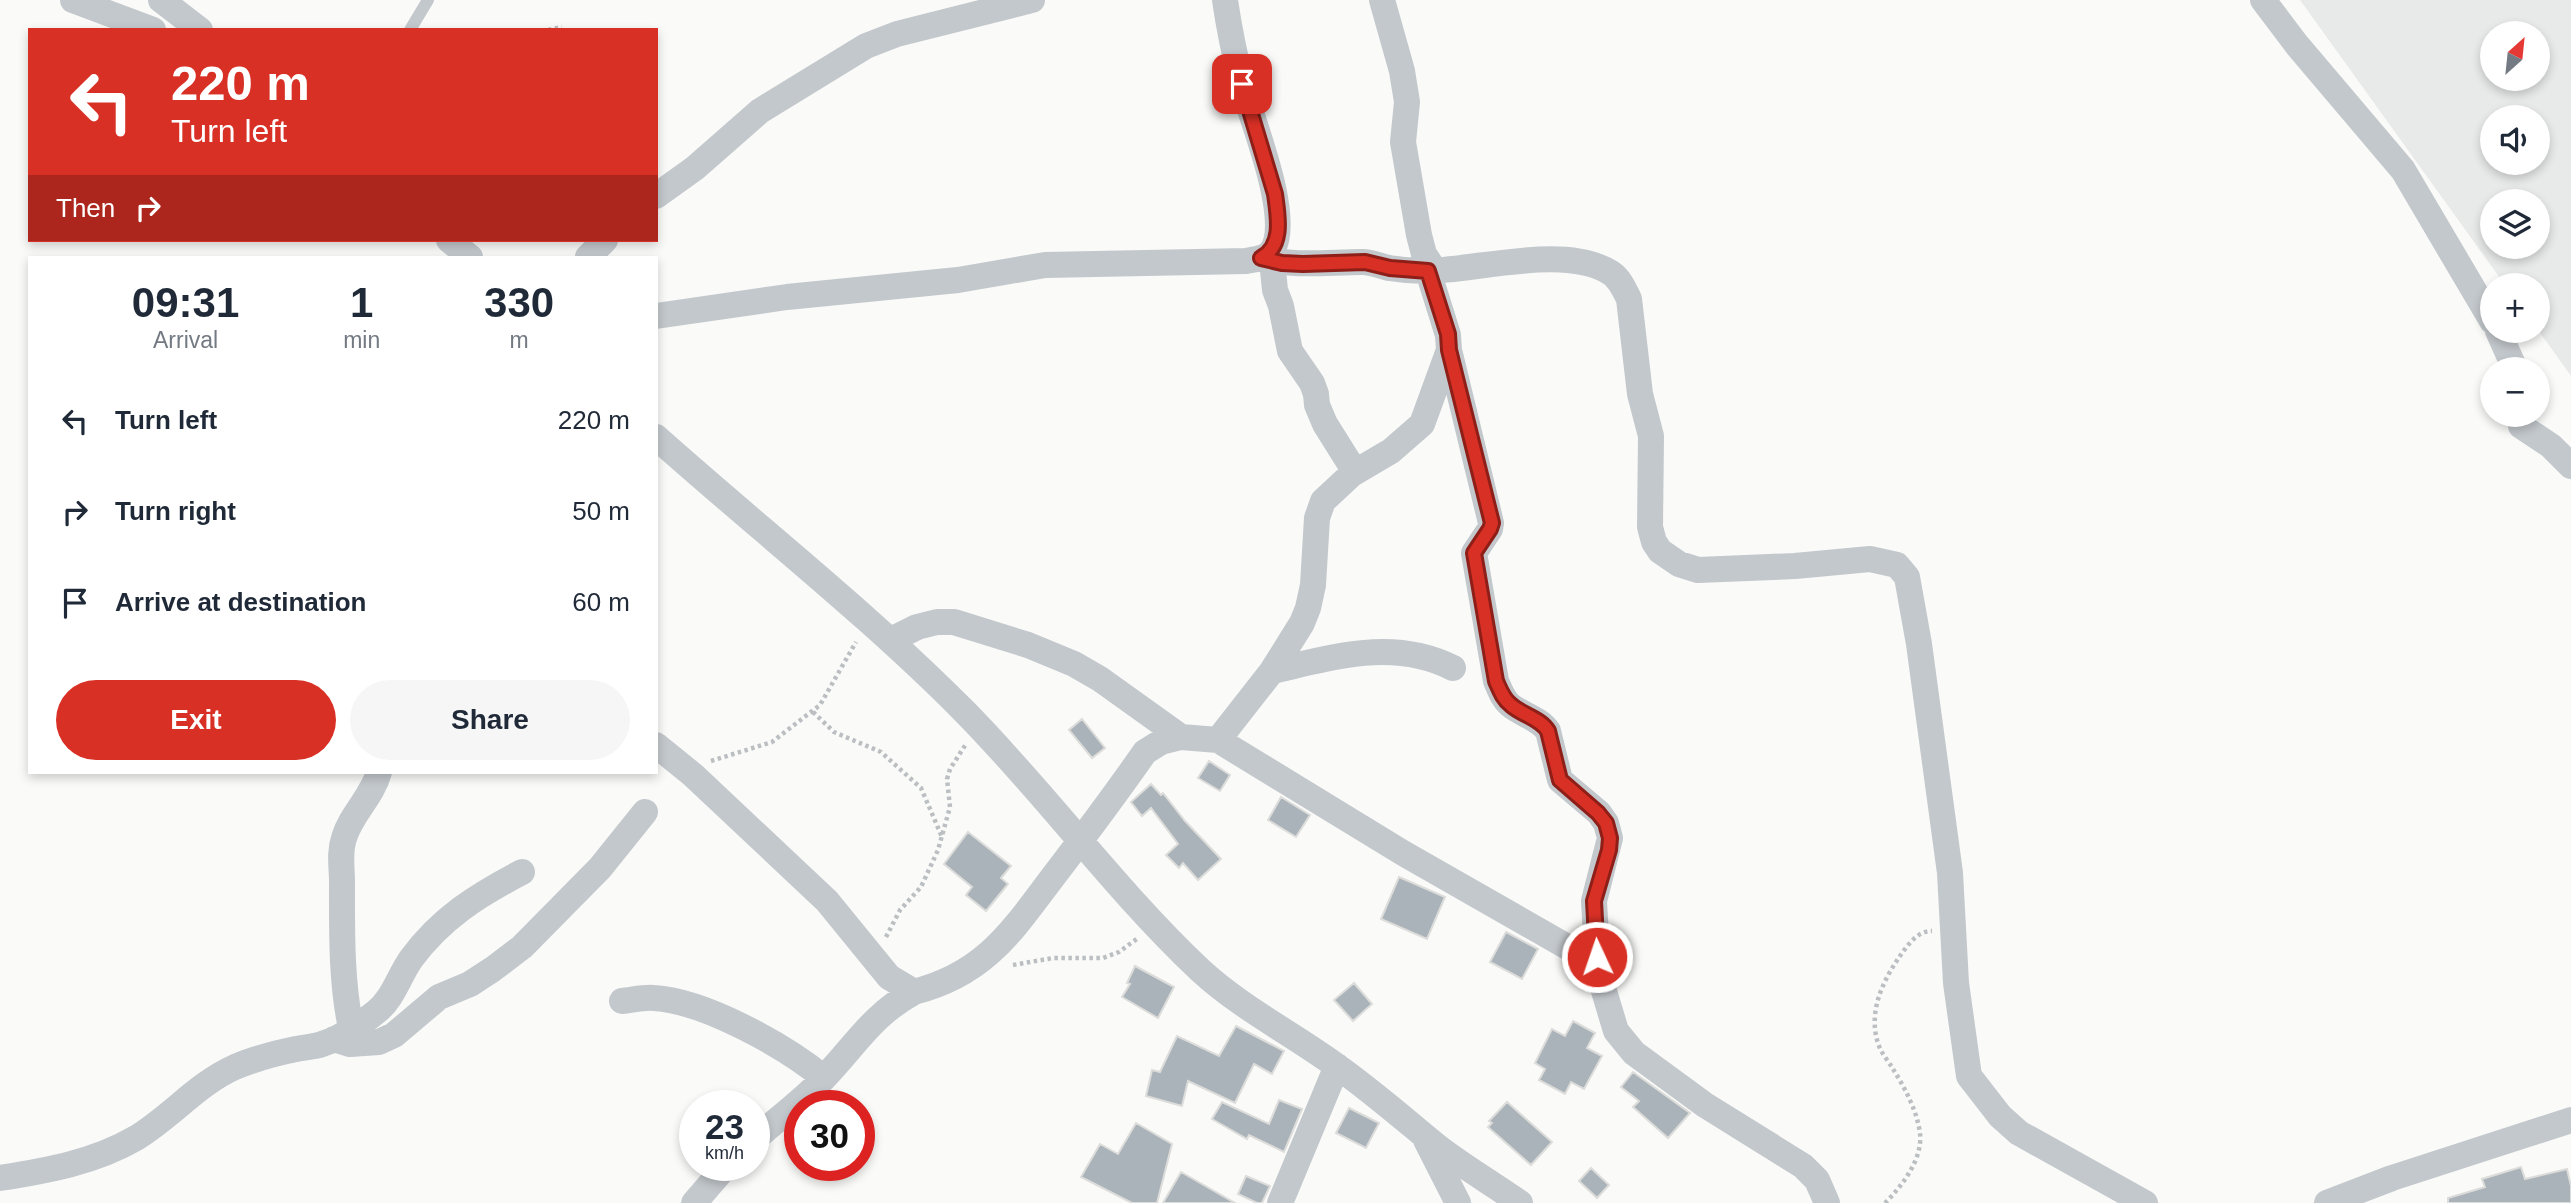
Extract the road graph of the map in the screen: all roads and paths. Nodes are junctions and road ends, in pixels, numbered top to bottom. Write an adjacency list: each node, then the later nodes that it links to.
1 (73, 0): 9 (street)
2 (161, 0): 10 (street)
3 (428, 0): 11 (lane)
4 (1032, 0): 13 (street)
5 (1225, 0): 18 (street)
6 (1382, 0): 19 (street)
7 (2263, 0): 20 (street)
8 (562, 27): 12 (path)
9 (148, 28)
10 (197, 28)
11 (411, 28)
12 (557, 28)
13 (658, 195)
14 (451, 242): 16 (street)
15 (603, 242): 17 (street)
16 (469, 256)
17 (589, 256)
18 (1267, 260): 19 (street); 21 (street); 26 (street)
19 (1431, 271): 22 (street); 43 (street)
20 (2480, 301)
21 (658, 316)
22 (1449, 350): 26 (street); 46 (street)
23 (2522, 427): 25 (street)
24 (658, 439): 27 (street)
25 (2571, 466)
26 (1352, 474): 30 (street)
27 (870, 621): 28 (street); 31 (path)
28 (891, 640): 32 (street); 33 (street)
29 (1453, 668): 30 (street)
30 (1272, 671): 34 (street)
31 (813, 712): 37 (path); 39 (path)
32 (979, 727): 39 (path); 40 (street)
33 (1181, 737): 34 (street); 40 (street)
34 (1218, 740): 46 (street)
35 (658, 748): 37 (street)
36 (378, 774): 49 (street)
37 (693, 775): 44 (street)
38 (645, 812): 49 (street)
39 (942, 837): 44 (path)
40 (1080, 842): 42 (street); 47 (street)
41 (522, 873): 49 (street)
42 (1156, 926): 45 (path); 50 (street)
43 (1954, 932): 62 (path); 63 (street)
44 (876, 960): 47 (street)
45 (1007, 967)
46 (1598, 971): 61 (street)
47 (914, 992): 51 (street)
48 (622, 1001): 51 (street)
49 (343, 1034): 55 (street)
50 (1337, 1066): 54 (street); 58 (street)
51 (824, 1078): 53 (street)
52 (2571, 1120): 64 (street)
53 (770, 1126)
54 (1424, 1135): 59 (street); 60 (street)
55 (0, 1178)
56 (713, 1181): 57 (street)
57 (694, 1203)
58 (1280, 1203)
59 (1458, 1203)
60 (1520, 1203)
61 (1828, 1203)
62 (1885, 1203)
63 (2145, 1203)
64 (2327, 1203)

